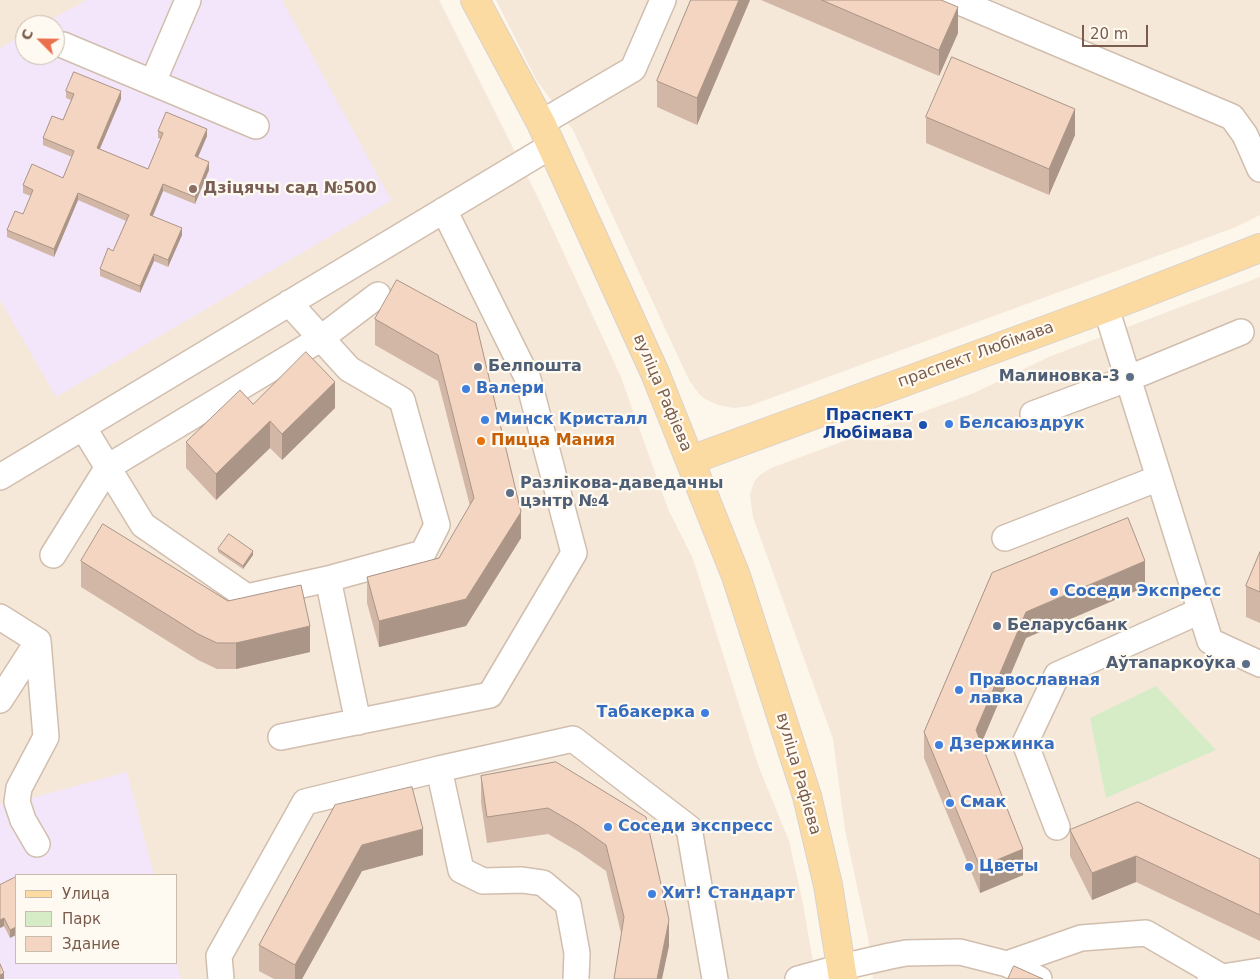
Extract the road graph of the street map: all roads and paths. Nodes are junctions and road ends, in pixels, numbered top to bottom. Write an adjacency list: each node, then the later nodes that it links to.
1 (188, 0): 6 (lane)
2 (475, 0): 8 (main road, вуліца Рафіева)
3 (663, 0): 8 (lane)
4 (955, 0): 9 (lane)
5 (65, 46): 6 (lane)
6 (153, 82): 7 (lane)
7 (256, 126)
8 (546, 135): 10 (lane); 20 (main road, вуліца Рафіева)
9 (1260, 169)
10 (444, 210): 13 (lane); 32 (lane)
11 (1260, 248): 14 (main road, праспект Любімава)
12 (378, 295): 16 (lane)
13 (289, 303): 16 (lane); 19 (lane)
14 (1106, 308): 17 (lane); 20 (main road, праспект Любімава)
15 (1241, 332): 17 (lane)
16 (320, 339): 21 (lane); 26 (lane)
17 (1127, 379): 18 (lane); 23 (lane)
18 (1033, 414)
19 (83, 427): 21 (lane); 22 (lane)
20 (691, 460): 39 (main road, вуліца Рафіева)
21 (108, 467): 25 (lane); 26 (lane)
22 (0, 477)
23 (1159, 478): 24 (lane); 27 (lane)
24 (1005, 538)
25 (53, 556)
26 (328, 579): 32 (lane)
27 (1200, 611): 30 (lane); 35 (lane)
28 (0, 617): 29 (lane)
29 (38, 641): 31 (lane); 36 (lane)
30 (1260, 664)
31 (0, 700)
32 (358, 722): 33 (lane)
33 (281, 737)
34 (439, 769): 41 (lane); 42 (lane); 43 (lane)
35 (1057, 826)
36 (37, 844)
37 (1007, 964): 39 (lane); 40 (lane); 45 (lane)
38 (1260, 971): 40 (lane)
39 (842, 973): 44 (lane)
40 (1218, 978)
41 (221, 979)
42 (576, 979)
43 (715, 979)
44 (798, 979)
45 (1039, 979)

